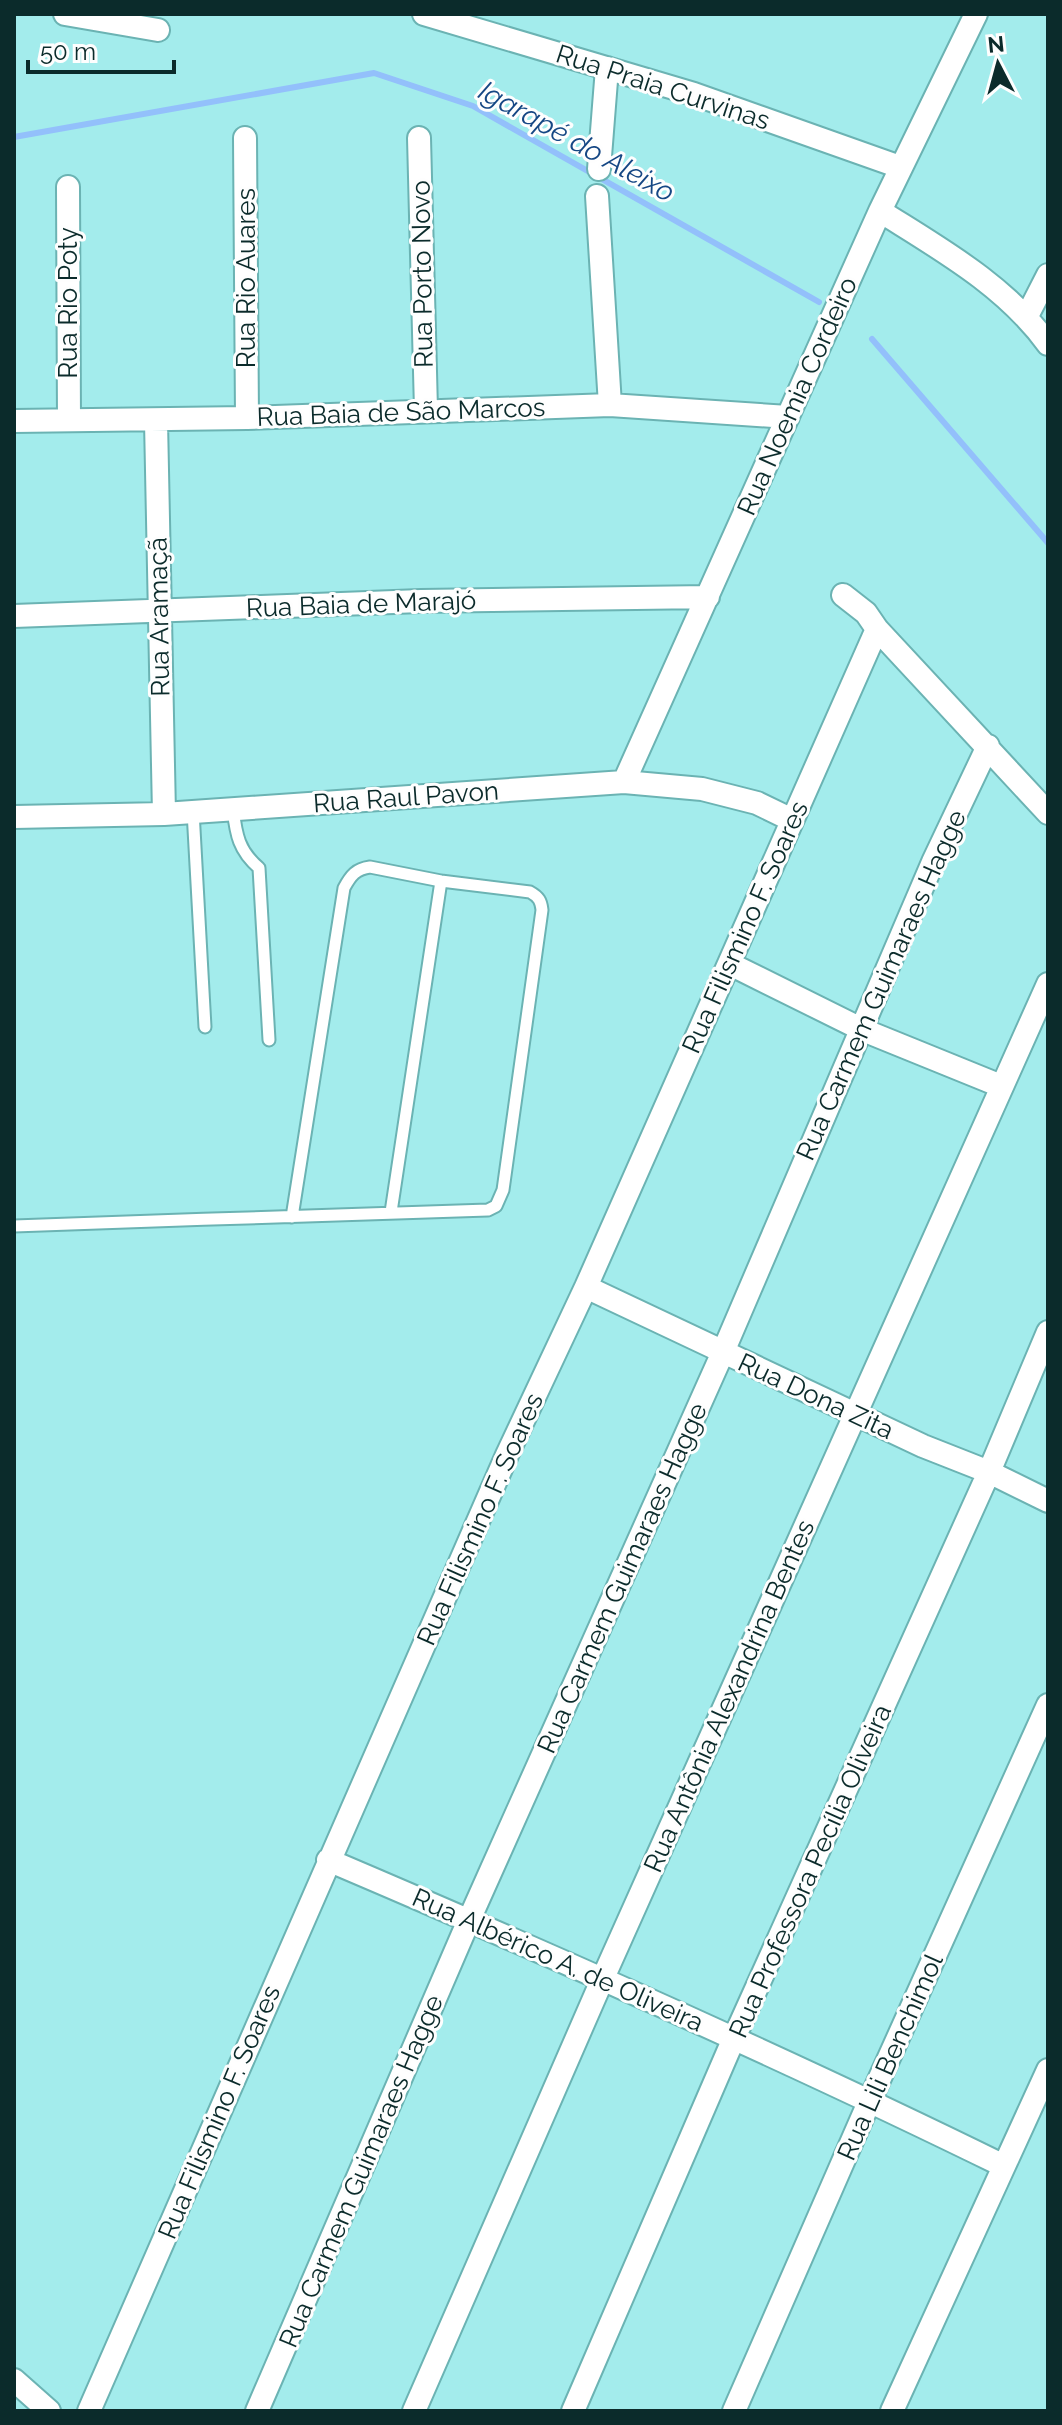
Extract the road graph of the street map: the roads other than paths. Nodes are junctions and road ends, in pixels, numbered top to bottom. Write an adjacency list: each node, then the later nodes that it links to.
1 (65, 14): 4 (street)
2 (424, 14): 5 (street, Rua Praia Curvinas)
3 (976, 14): 8 (street, Rua Noemia Cordeiro)
4 (158, 30)
5 (607, 68): 8 (street, Rua Praia Curvinas); 9 (street)
6 (245, 138): 19 (street, Rua Rio Auares)
7 (419, 138): 17 (street, Rua Porto Novo)
8 (900, 167): 12 (street, Rua Noemia Cordeiro)
9 (599, 169)
10 (68, 187): 20 (street, Rua Rio Poty)
11 (597, 196): 16 (street)
12 (880, 211): 14 (street); 18 (street, Rua Noemia Cordeiro)
13 (1048, 275): 14 (street)
14 (1036, 323): 15 (street)
15 (1048, 344)
16 (610, 405): 17 (street, Rua Baia de São Marcos); 18 (street, Rua Baia de São Marcos)
17 (426, 410): 19 (street, Rua Baia de São Marcos)
18 (788, 417): 24 (street, Rua Noemia Cordeiro)
19 (247, 418): 22 (street, Rua Baia de São Marcos)
20 (69, 420): 21 (street, Rua Baia de São Marcos); 22 (street, Rua Baia de São Marcos)
21 (14, 421)
22 (156, 421): 25 (street, Rua Aramaçã)
23 (843, 595): 27 (street)
24 (708, 597): 25 (street, Rua Baia de Marajó); 29 (street, Rua Noemia Cordeiro)
25 (158, 610): 26 (street, Rua Baia de Marajó); 33 (street, Rua Aramaçã)
26 (14, 616)
27 (877, 629): 28 (street); 35 (street, Rua Filismino F. Soares)
28 (988, 746): 32 (street); 40 (street, Rua Carmem Guimaraes Hagge)
29 (624, 782): 30 (street, Rua Raul Pavon); 35 (street, Rua Raul Pavon)
30 (233, 809): 31 (street, Rua Raul Pavon); 41 (lane)
31 (193, 811): 33 (street, Rua Raul Pavon); 39 (lane)
32 (1048, 813)
33 (164, 814): 34 (street, Rua Raul Pavon)
34 (14, 817)
35 (792, 820): 37 (street, Rua Filismino F. Soares)
36 (441, 881): 43 (lane); 43 (lane); 44 (lane)
37 (730, 964): 40 (street); 46 (street, Rua Filismino F. Soares)
38 (1048, 984): 42 (street, Rua Antônia Alexandrina Bentes)
39 (205, 1027)
40 (863, 1030): 42 (street); 48 (street, Rua Carmem Guimaraes Hagge)
41 (269, 1040)
42 (1001, 1086): 49 (street, Rua Antônia Alexandrina Bentes)
43 (391, 1212): 44 (lane)
44 (292, 1217): 45 (lane)
45 (14, 1226)
46 (586, 1287): 48 (street, Rua Dona Zita); 53 (street, Rua Filismino F. Soares)
47 (1048, 1332): 50 (street, Rua Professora Pecília Oliveira)
48 (723, 1352): 49 (street, Rua Dona Zita); 54 (street, Rua Carmem Guimaraes Hagge)
49 (856, 1412): 50 (street, Rua Dona Zita); 55 (street, Rua Antônia Alexandrina Bentes)
50 (989, 1472): 51 (street, Rua Dona Zita); 56 (street, Rua Professora Pecília Oliveira)
51 (1048, 1501)
52 (1048, 1705): 58 (street, Rua Lili Benchimol)
53 (328, 1860): 54 (street, Rua Albérico A. de Oliveira); 62 (street, Rua Filismino F. Soares)
54 (469, 1920): 55 (street, Rua Albérico A. de Oliveira); 63 (street, Rua Carmem Guimaraes Hagge)
55 (603, 1978): 56 (street, Rua Albérico A. de Oliveira); 64 (street, Rua Antônia Alexandrina Bentes)
56 (734, 2038): 58 (street, Rua Albérico A. de Oliveira); 65 (street, Rua Professora Pecília Oliveira)
57 (1048, 2070): 59 (street)
58 (870, 2100): 59 (street, Rua Albérico A. de Oliveira); 66 (street, Rua Lili Benchimol)
59 (1004, 2166): 67 (street)
60 (14, 2380): 61 (street)
61 (49, 2411)
62 (89, 2411)
63 (257, 2411)
64 (414, 2411)
65 (573, 2411)
66 (734, 2411)
67 (892, 2411)

